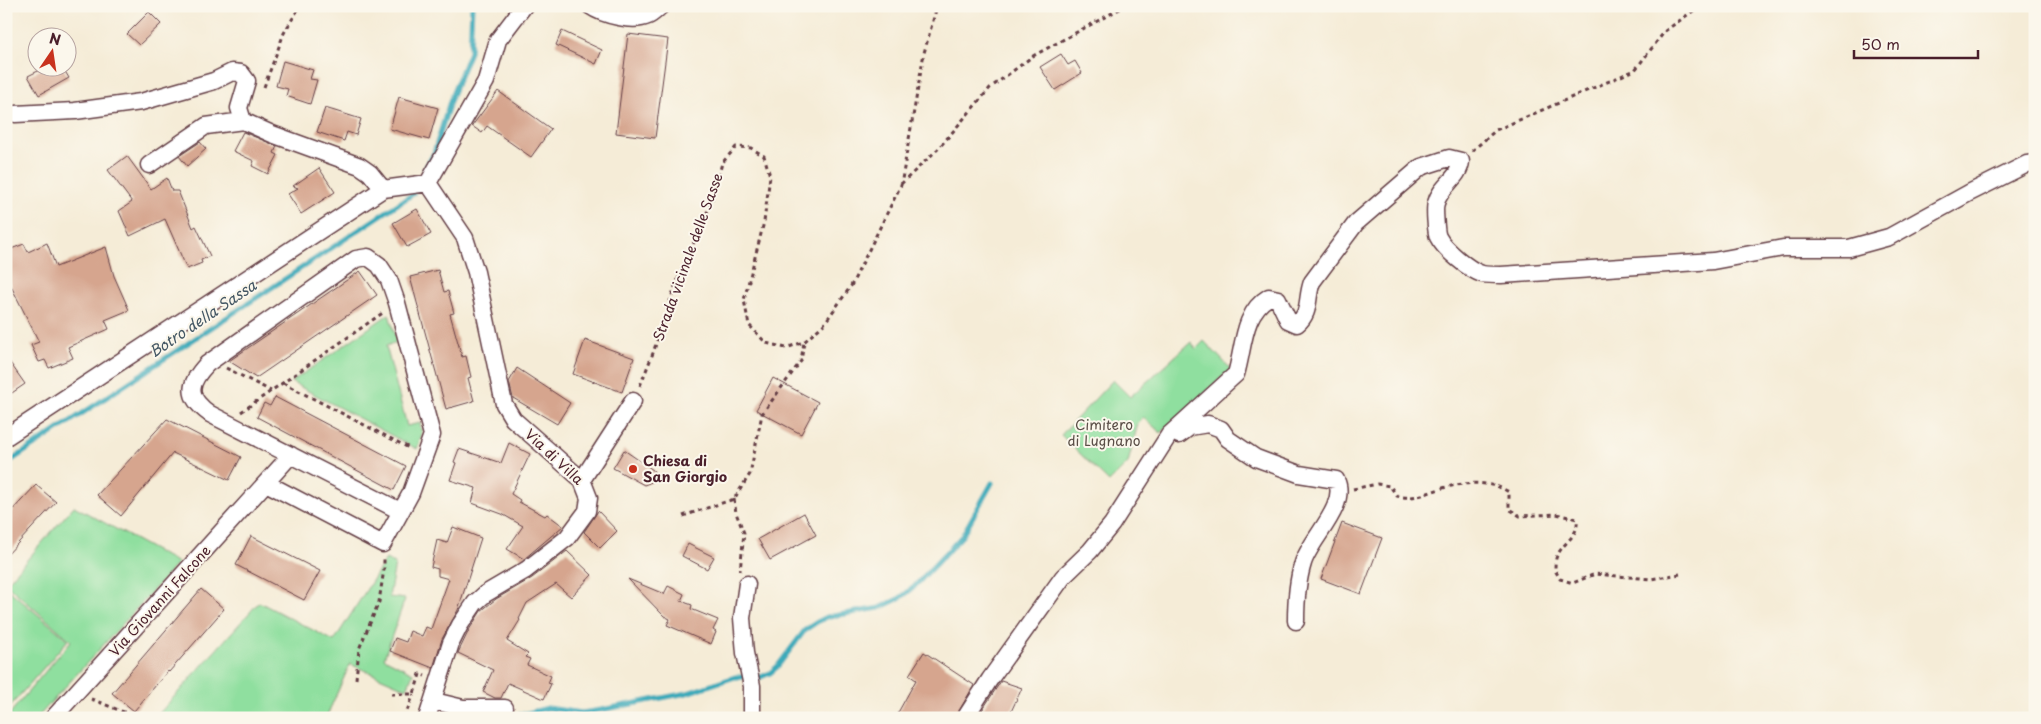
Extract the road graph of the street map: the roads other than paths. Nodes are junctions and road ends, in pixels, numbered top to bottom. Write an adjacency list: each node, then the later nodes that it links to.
1 (524, 6): 8 (street)
2 (590, 6): 3 (street)
3 (661, 6)
4 (15, 114): 5 (street)
5 (243, 121): 7 (street); 9 (street)
6 (2035, 163): 12 (street)
7 (149, 165)
8 (428, 183): 9 (street); 14 (street, Via di Villa)
9 (383, 189): 11 (street)
10 (633, 401): 14 (street)
11 (6, 437)
12 (1159, 449): 18 (street); 24 (street)
13 (291, 455): 15 (street, Via Giovanni Falcone); 16 (street); 16 (street)
14 (582, 480): 19 (street, Via di Villa)
15 (266, 484): 16 (street); 21 (street, Via Giovanni Falcone)
16 (400, 511)
17 (746, 587): 23 (street)
18 (1296, 621)
19 (434, 701): 20 (street); 22 (street, Via di Villa)
20 (505, 708)
21 (53, 718)
22 (427, 718)
23 (752, 718)
24 (965, 718)

